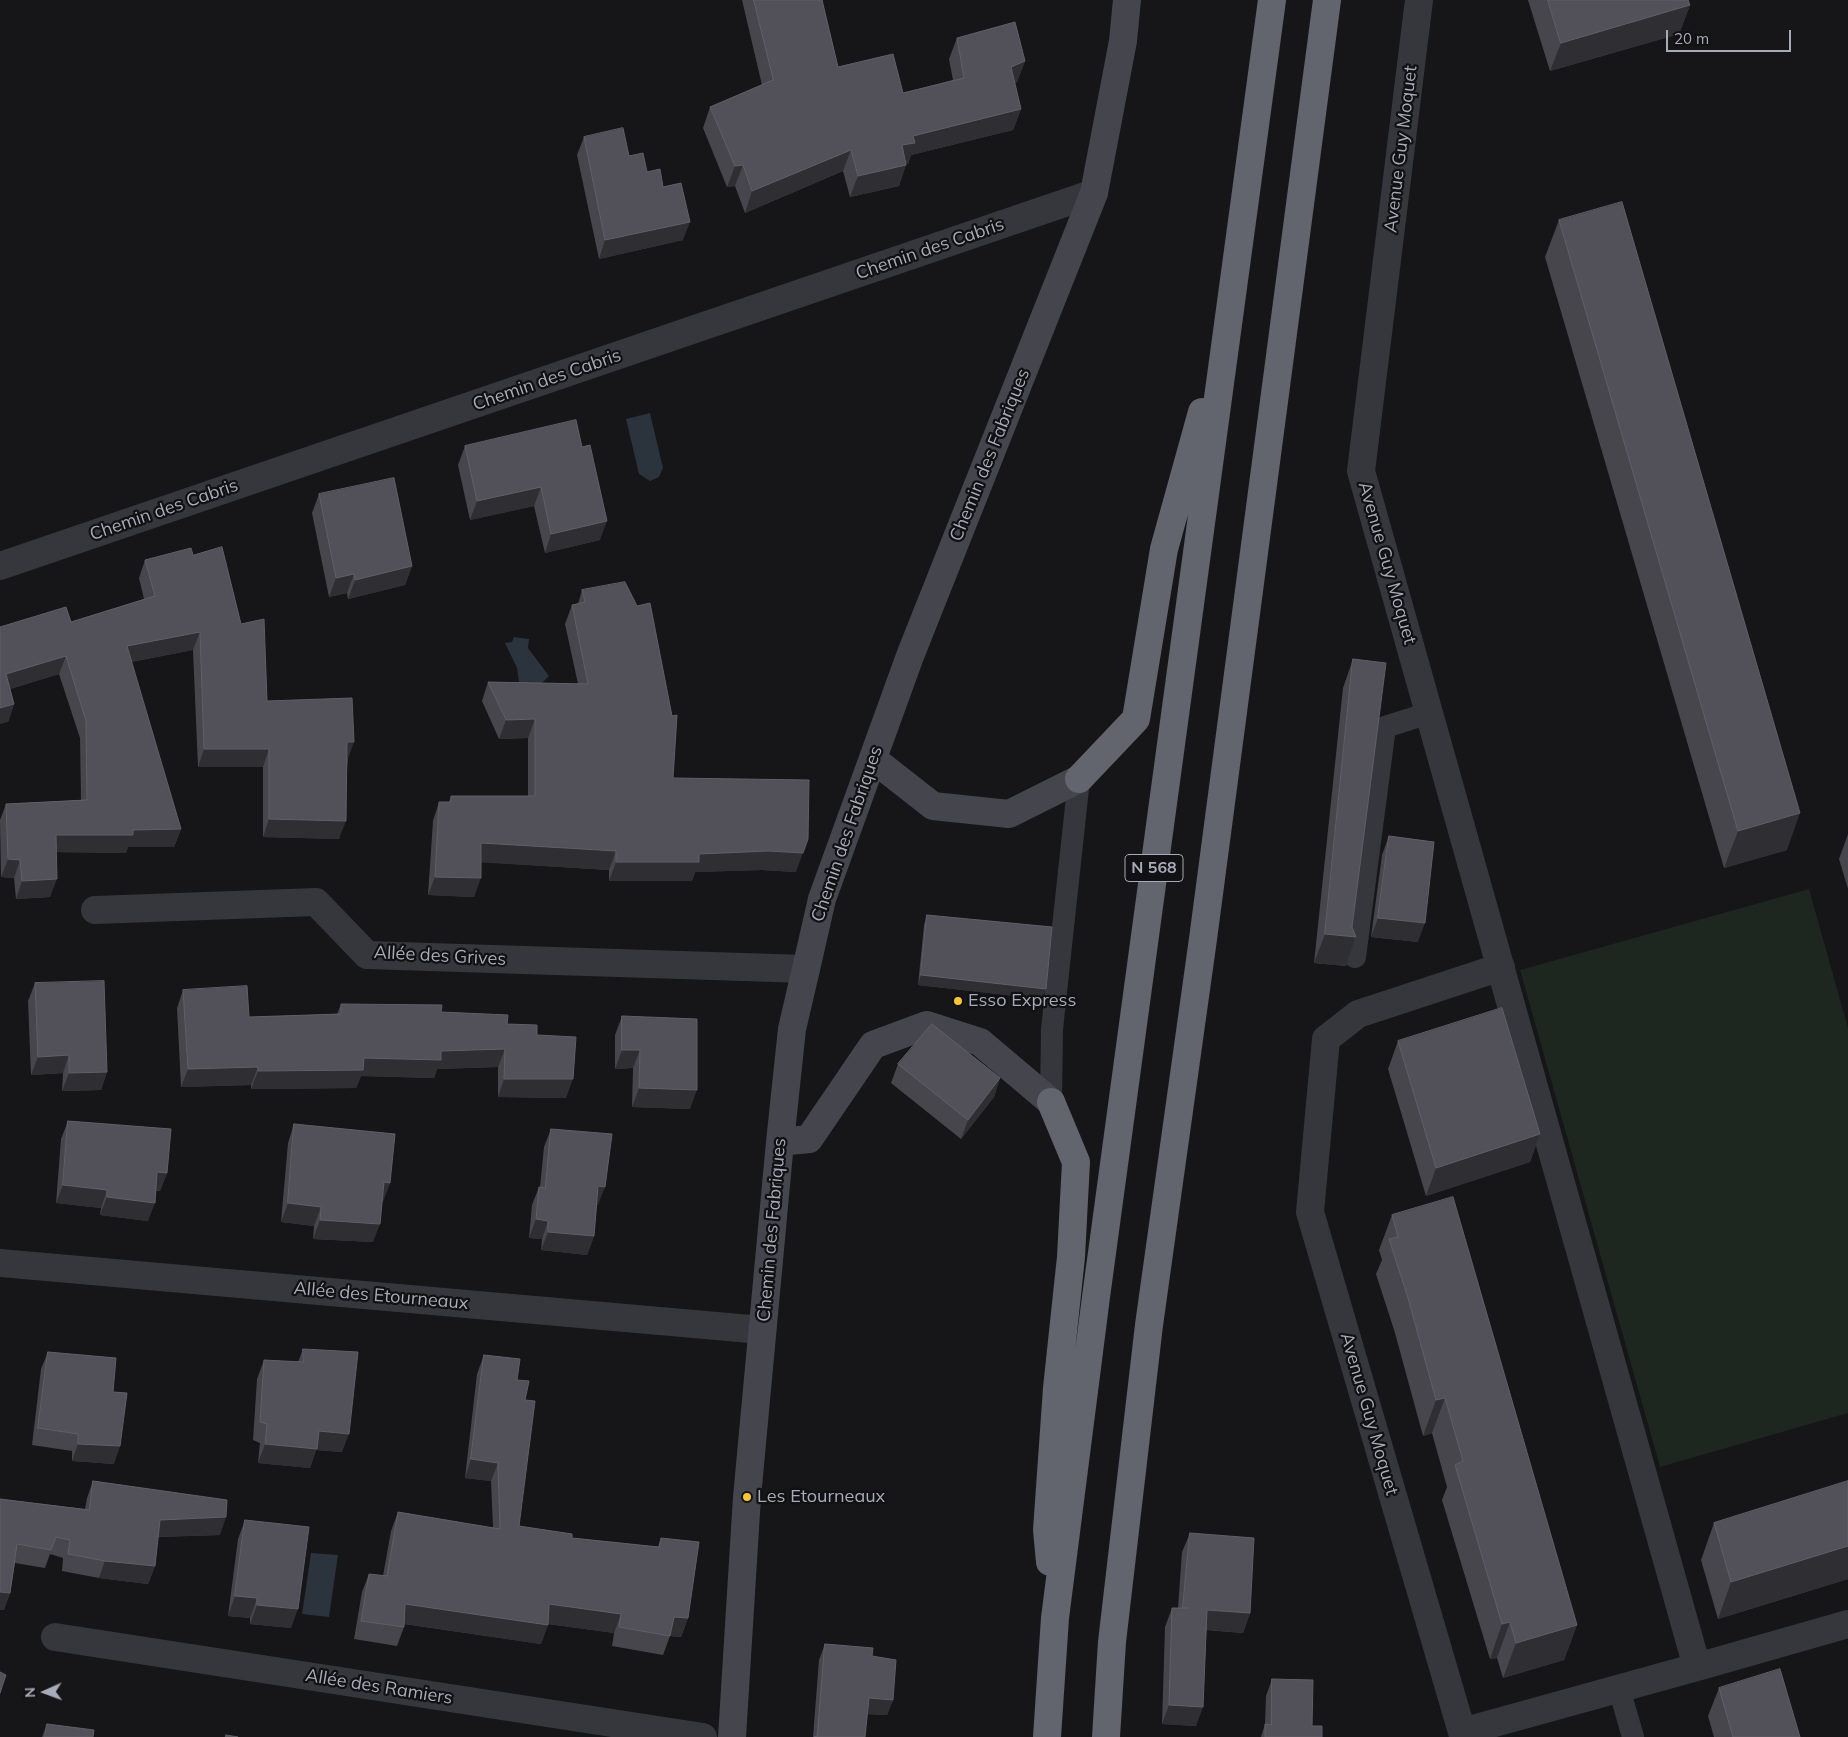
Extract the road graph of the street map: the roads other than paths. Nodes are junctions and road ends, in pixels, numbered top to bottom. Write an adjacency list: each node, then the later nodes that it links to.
1 (1127, 0): 6 (street, Chemin des Fabriques)
2 (1258, 0): 7 (highway)
3 (1272, 0): 7 (highway, N 568)
4 (1327, 0): 30 (highway)
5 (1419, 0): 10 (street, Avenue Guy Moquet)
6 (1094, 193): 9 (street, Chemin des Cabris); 11 (street, Chemin des Fabriques)
7 (1243, 211): 8 (highway, N 568)
8 (1230, 307): 12 (highway); 21 (highway, N 568)
9 (0, 566)
10 (1429, 713): 14 (lane); 15 (street, Avenue Guy Moquet)
11 (873, 759): 12 (street); 16 (street, Chemin des Fabriques)
12 (1079, 779): 17 (lane)
13 (95, 910): 16 (street, Allée des Grives)
14 (1355, 957)
15 (1501, 968): 24 (street, Avenue Guy Moquet); 26 (street, Avenue Guy Moquet)
16 (806, 969): 18 (street, Chemin des Fabriques)
17 (1051, 1102): 18 (street); 21 (highway)
18 (780, 1142): 20 (street, Chemin des Fabriques)
19 (0, 1262): 20 (street, Allée des Etourneaux)
20 (762, 1330): 28 (street, Chemin des Fabriques)
21 (1055, 1618): 29 (highway, N 568)
22 (1848, 1624): 24 (street, Avenue Guy Moquet)
23 (55, 1637): 27 (street, Allée des Ramiers)
24 (1697, 1667): 25 (street, Avenue Guy Moquet)
25 (1619, 1688): 26 (street, Avenue Guy Moquet); 31 (lane)
26 (1462, 1734)
27 (703, 1737)
28 (732, 1737)
29 (1047, 1737)
30 (1106, 1737)
31 (1633, 1737)

